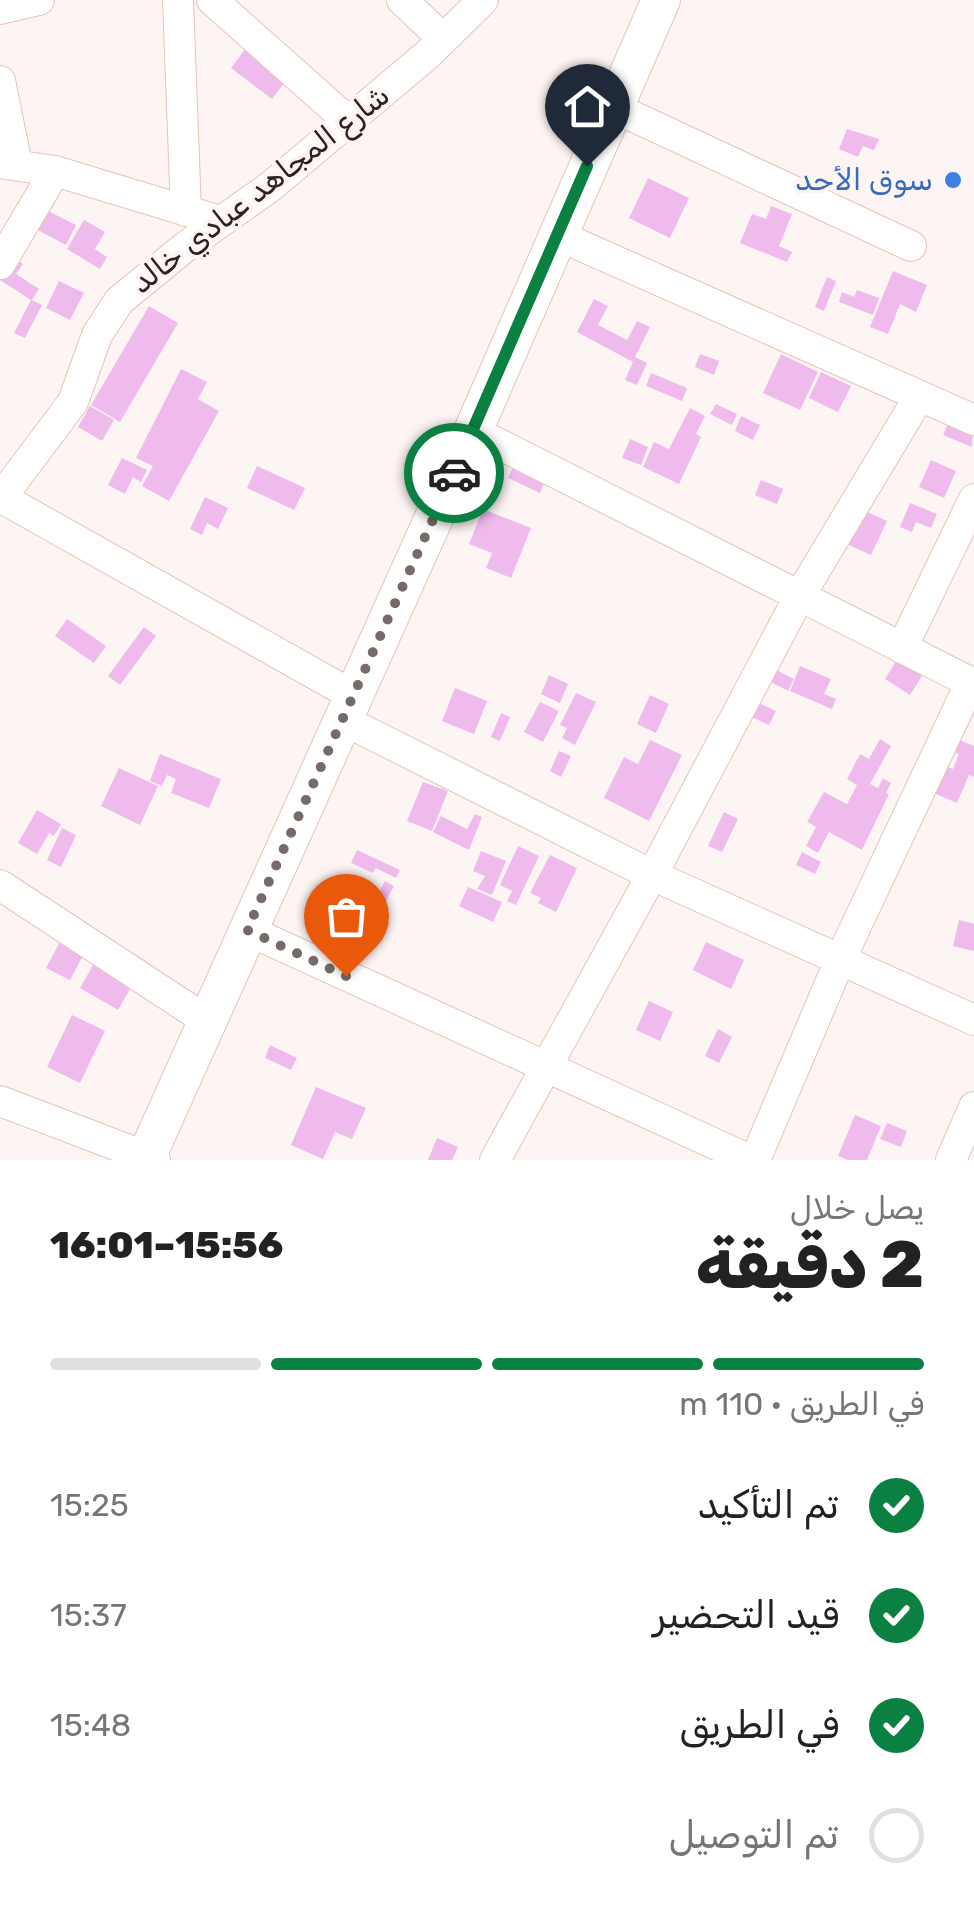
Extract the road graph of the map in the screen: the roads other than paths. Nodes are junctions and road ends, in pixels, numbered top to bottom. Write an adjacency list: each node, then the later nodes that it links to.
1 (38, 0): 7 (street)
2 (178, 0): 14 (street)
3 (212, 0): 11 (street)
4 (402, 0): 8 (street)
5 (483, 0): 8 (street, شارع المجاهد عبادي خالد)
6 (661, 0): 10 (main road)
7 (0, 8)
8 (443, 39): 11 (street, شارع المجاهد عبادي خالد)
9 (0, 80): 12 (street)
10 (613, 107): 16 (main road); 17 (street)
11 (348, 121): 15 (street, شارع المجاهد عبادي خالد)
12 (9, 164): 13 (street)
13 (55, 171): 14 (street); 18 (street)
14 (186, 211): 15 (street)
15 (220, 221): 22 (street, شارع المجاهد عبادي خالد)
16 (557, 235): 19 (street); 21 (main road)
17 (910, 246)
18 (0, 264)
19 (919, 397): 20 (street); 24 (street)
20 (974, 420)
21 (473, 431): 24 (street); 27 (main road)
22 (0, 498): 27 (street)
23 (974, 499): 25 (street)
24 (798, 596): 25 (street); 28 (street)
25 (902, 648): 26 (street)
26 (973, 683): 31 (street)
27 (348, 708): 28 (street); 30 (main road)
28 (652, 874): 31 (street); 34 (street)
29 (0, 885): 32 (street)
30 (247, 930): 32 (main road); 34 (street)
31 (840, 960): 33 (street); 39 (street)
32 (206, 1020): 37 (main road)
33 (974, 1020)
34 (544, 1066): 38 (street); 39 (street)
35 (0, 1101): 37 (street)
36 (974, 1106): 40 (street)
37 (149, 1159)
38 (495, 1160)
39 (752, 1160)
40 (951, 1160)

